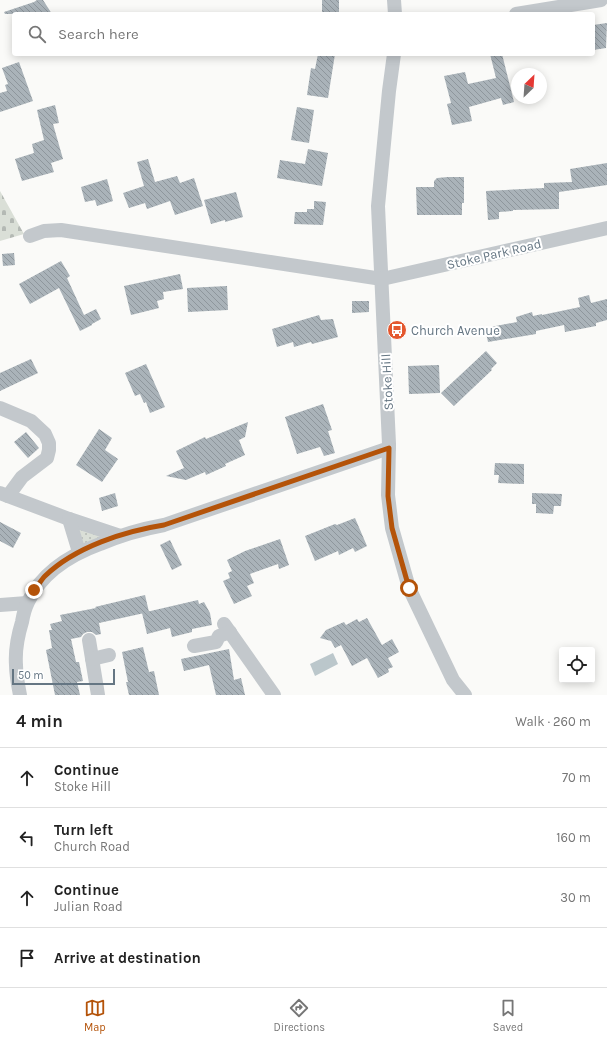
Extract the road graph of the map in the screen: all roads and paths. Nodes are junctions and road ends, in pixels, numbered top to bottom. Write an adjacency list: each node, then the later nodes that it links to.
1 (394, 0): 3 (street)
2 (601, 0): 4 (street)
3 (395, 12)
4 (528, 12)
5 (395, 56): 8 (street, Stoke Hill)
6 (607, 228): 8 (street, Stoke Park Road)
7 (30, 236): 8 (street)
8 (382, 279): 10 (street, Stoke Hill)
9 (0, 408): 11 (street)
10 (389, 448): 13 (street); 24 (street, Stoke Hill)
11 (4, 495): 12 (street)
12 (69, 519): 13 (street); 14 (street)
13 (120, 536): 14 (street)
14 (79, 552): 15 (street)
15 (27, 603): 16 (street); 21 (street)
16 (0, 605)
17 (89, 640): 20 (street)
18 (194, 646): 23 (street)
19 (109, 656): 20 (street)
20 (92, 659): 22 (street)
21 (20, 695)
22 (98, 695)
23 (274, 695)
24 (465, 695)

